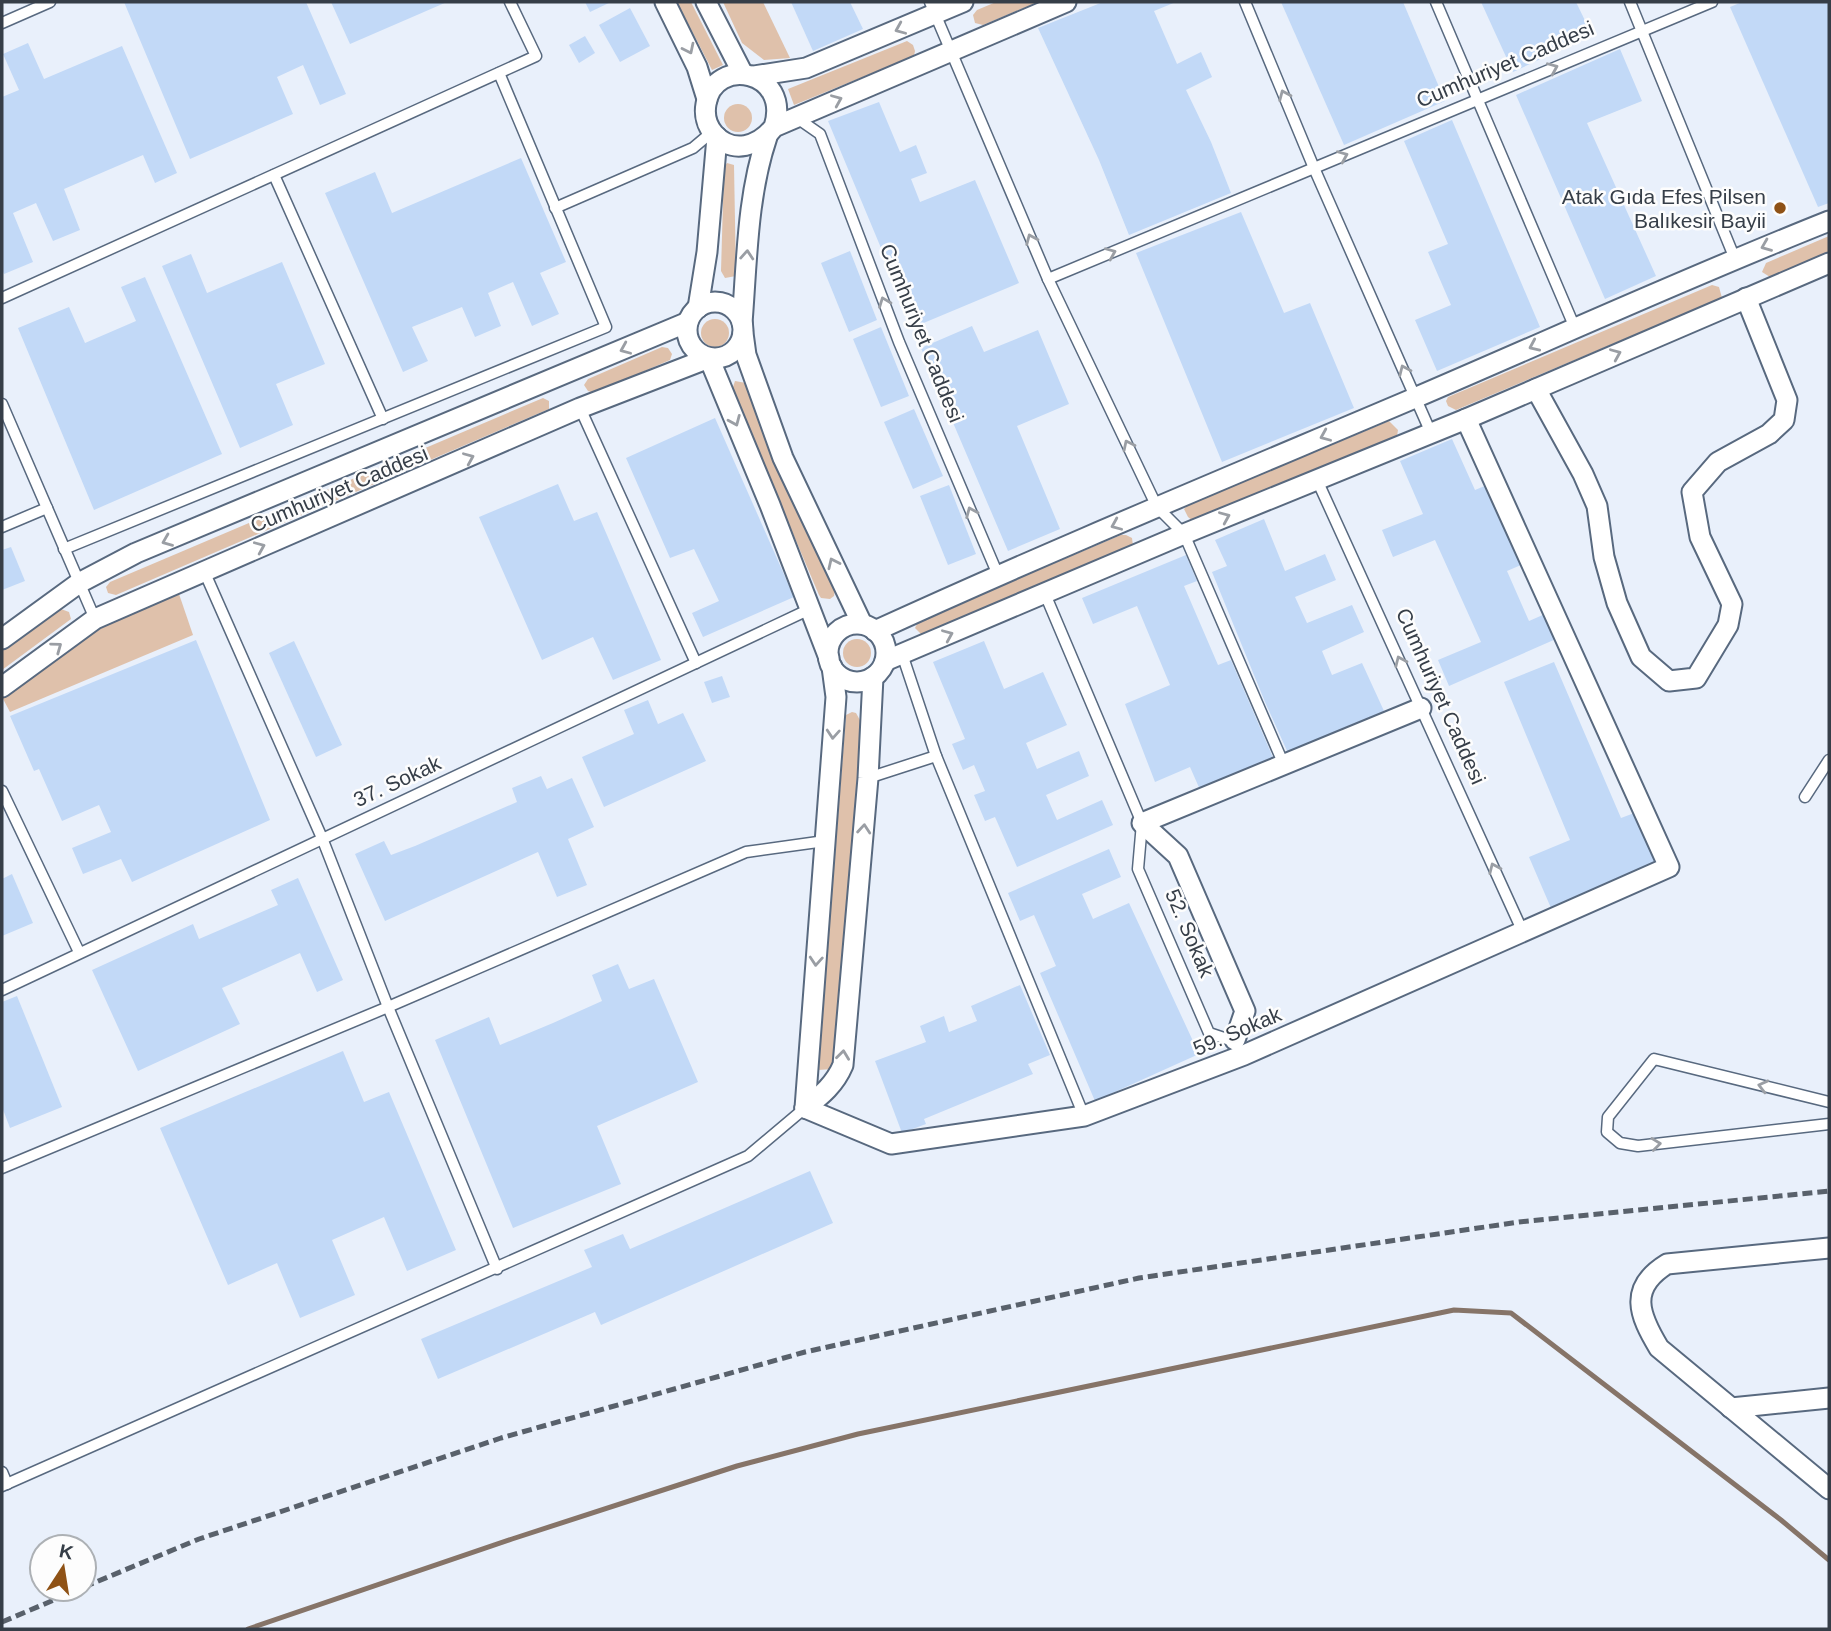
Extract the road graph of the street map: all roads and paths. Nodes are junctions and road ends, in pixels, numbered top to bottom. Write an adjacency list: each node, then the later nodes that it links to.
1 (50, 2): 12 (lane)
2 (510, 2): 15 (lane)
3 (665, 2): 17 (street, one-way to 17)
4 (706, 2): 16 (street)
5 (962, 2): 11 (street)
6 (1066, 2): 14 (street)
7 (1245, 2): 22 (lane, one-way to 7)
8 (1436, 2): 18 (lane)
9 (1630, 2): 13 (lane)
10 (1712, 2): 13 (lane, Cumhuriyet Caddesi)
11 (933, 8): 14 (lane); 16 (street, one-way to 16)
12 (2, 23)
13 (1643, 31): 18 (lane, Cumhuriyet Caddesi, one-way to 13); 26 (lane)
14 (951, 51): 19 (street, one-way to 14); 28 (lane, one-way to 14)
15 (499, 73): 23 (lane); 24 (lane)
16 (749, 75): 17 (street); 20 (street)
17 (707, 99): 21 (street)
18 (1478, 100): 22 (lane, Cumhuriyet Caddesi, one-way to 18); 33 (lane)
19 (796, 117): 20 (street); 49 (lane, Cumhuriyet Caddesi, one-way to 19)
20 (770, 132): 21 (street); 32 (street, one-way to 20)
21 (715, 134): 24 (lane); 31 (street)
22 (1314, 168): 28 (lane, Cumhuriyet Caddesi, one-way to 22); 36 (lane, one-way to 22)
23 (274, 174): 29 (lane); 39 (lane)
24 (555, 208): 39 (lane)
25 (1829, 221): 26 (street, one-way to 26)
26 (1735, 259): 33 (street)
27 (1829, 263): 30 (street)
28 (1048, 279): 43 (lane, one-way to 28)
29 (2, 298)
30 (1746, 298): 35 (street, one-way to 30); 35 (street)
31 (693, 315): 32 (street); 34 (street); 50 (street, Cumhuriyet Caddesi, one-way to 50)
32 (743, 328): 34 (street); 54 (street, one-way to 32)
33 (1575, 328): 36 (street, one-way to 36)
34 (709, 358): 38 (street, Cumhuriyet Caddesi); 52 (street, one-way to 52)
35 (1536, 389): 40 (street)
36 (1416, 397): 41 (lane); 43 (street, one-way to 43)
37 (2, 404): 44 (lane)
38 (580, 408): 48 (street, Cumhuriyet Caddesi, one-way to 38); 57 (lane)
39 (383, 419): 47 (lane)
40 (1466, 419): 41 (street); 70 (street, 59. Sokak)
41 (1431, 433): 42 (street)
42 (1317, 480): 46 (street, one-way to 42); 60 (lane, Cumhuriyet Caddesi, one-way to 42)
43 (1157, 507): 46 (lane); 49 (street, one-way to 49)
44 (47, 508): 45 (lane); 47 (lane)
45 (2, 527)
46 (1184, 534): 51 (street); 63 (lane)
47 (64, 549): 50 (lane)
48 (204, 571): 53 (street, Cumhuriyet Caddesi); 68 (lane)
49 (998, 575): 54 (street)
50 (79, 583): 53 (lane); 55 (street, Cumhuriyet Caddesi)
51 (1045, 594): 58 (street, one-way to 51); 67 (lane, 52. Sokak)
52 (810, 609): 56 (street); 57 (lane, 37. Sokak)
53 (95, 619): 59 (street, Cumhuriyet Caddesi, one-way to 53)
54 (869, 628): 56 (street); 58 (street)
55 (2, 639)
56 (830, 662): 58 (street); 69 (street, one-way to 69)
57 (695, 663): 68 (lane, 37. Sokak)
58 (887, 664): 61 (lane); 64 (street)
59 (2, 687)
60 (1421, 708): 63 (street); 70 (lane, Cumhuriyet Caddesi, one-way to 60)
61 (936, 756): 64 (lane); 77 (lane)
62 (1829, 760): 66 (lane)
63 (1284, 765): 67 (street)
64 (868, 778): 76 (street, one-way to 64)
65 (2, 791): 71 (lane)
66 (1805, 797)
67 (1142, 823): 74 (street, 52. Sokak); 74 (lane, 52. Sokak)
68 (322, 838): 71 (lane, 37. Sokak); 73 (lane)
69 (825, 841): 73 (lane); 76 (street, one-way to 76)
70 (1522, 930): 74 (street, 59. Sokak)
71 (79, 952): 72 (lane, 37. Sokak)
72 (2, 989)
73 (387, 1007): 79 (lane); 81 (lane)
74 (1240, 1047): 77 (street, 59. Sokak)
75 (1829, 1102): 78 (lane, one-way to 78)
76 (805, 1108): 77 (street, 59. Sokak); 81 (lane)
77 (1084, 1116)
78 (1829, 1124)
79 (2, 1168)
80 (1829, 1248): 83 (street)
81 (497, 1269): 85 (lane)
82 (1829, 1398): 83 (street)
83 (1731, 1408): 86 (street)
84 (2, 1472): 85 (lane)
85 (4, 1485)
86 (1829, 1489)

